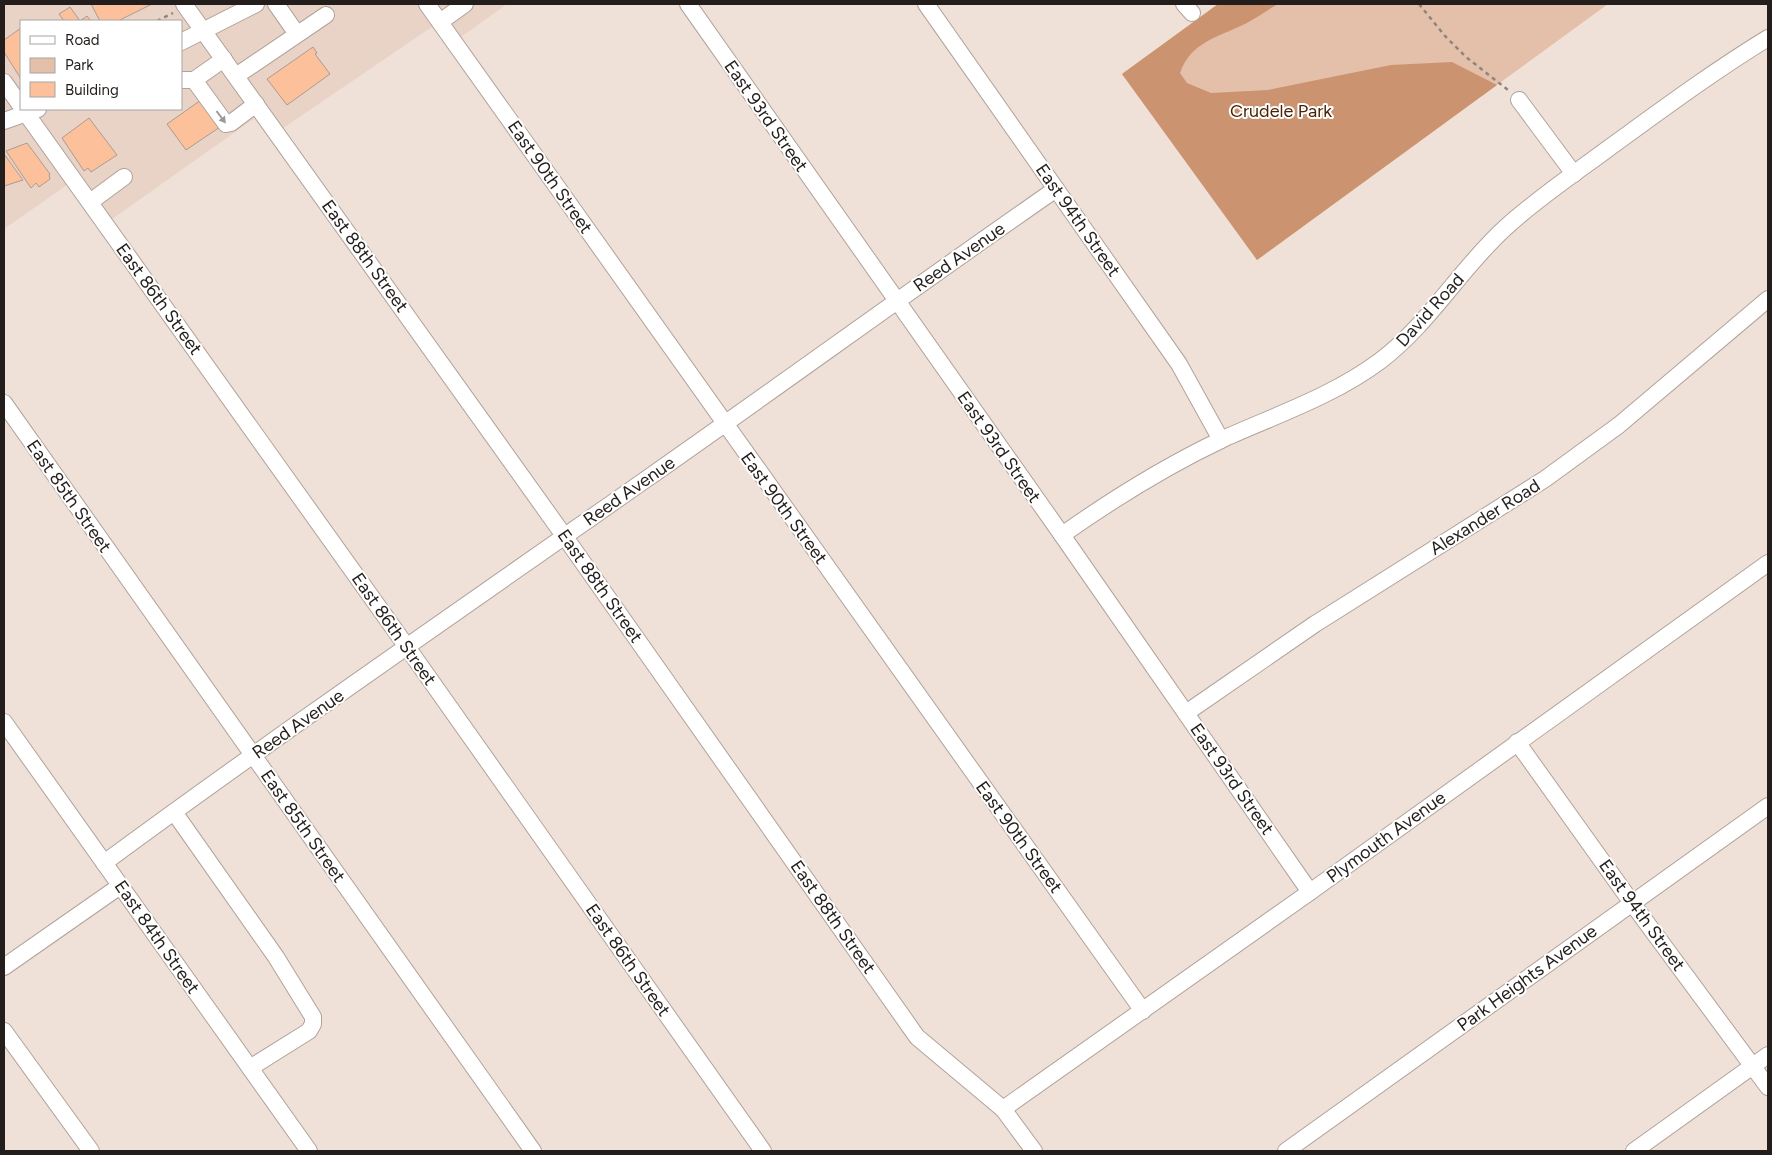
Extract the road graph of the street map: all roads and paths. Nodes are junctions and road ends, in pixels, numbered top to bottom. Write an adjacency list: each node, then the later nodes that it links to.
1 (184, 4): 13 (street, East 88th Street)
2 (256, 4): 13 (street)
3 (276, 4): 14 (street)
4 (427, 4): 12 (street, East 90th Street)
5 (465, 4): 12 (street)
6 (688, 4): 32 (street, East 93rd Street)
7 (926, 4): 29 (street, East 94th Street)
8 (1419, 4): 21 (path)
9 (326, 14): 14 (street)
10 (168, 15): 11 (path)
11 (159, 20)
12 (440, 22): 34 (street, East 90th Street)
13 (204, 31): 16 (street); 17 (street, East 88th Street)
14 (297, 34): 18 (street)
15 (1768, 38): 27 (street, David Road)
16 (182, 42)
17 (224, 59): 18 (street, East 88th Street); 19 (street)
18 (236, 76): 23 (street, East 88th Street)
19 (188, 80): 23 (street, one-way to 23)
20 (4, 82): 22 (street, East 86th Street)
21 (1519, 100): 27 (street)
22 (20, 101)
23 (256, 104): 37 (street, East 88th Street)
24 (25, 110): 26 (street)
25 (28, 110): 30 (street, East 86th Street)
26 (4, 121)
27 (1574, 174): 35 (street, David Road)
28 (124, 176): 30 (street)
29 (1056, 189): 32 (street, Reed Avenue); 35 (street, East 94th Street)
30 (90, 202): 39 (street, East 86th Street)
31 (1768, 299): 40 (street, Alexander Road)
32 (896, 301): 34 (street, Reed Avenue); 36 (street, East 93rd Street)
33 (4, 403): 43 (street, East 85th Street)
34 (725, 424): 37 (street, Reed Avenue); 51 (street, East 90th Street)
35 (1221, 440): 36 (street, David Road)
36 (1062, 535): 40 (street, East 93rd Street)
37 (565, 536): 39 (street, Reed Avenue); 57 (street, East 88th Street)
38 (1768, 563): 42 (street, Plymouth Avenue)
39 (407, 647): 43 (street, Reed Avenue); 61 (street, East 86th Street)
40 (1186, 714): 48 (street, East 93rd Street)
41 (4, 722): 46 (street, East 84th Street)
42 (1517, 742): 48 (street, Plymouth Avenue); 49 (street, East 94th Street)
43 (252, 755): 45 (street, Reed Avenue); 60 (street, East 85th Street)
44 (1768, 806): 49 (street, Park Heights Avenue)
45 (174, 812): 46 (street, Reed Avenue); 55 (street)
46 (104, 863): 47 (street, East 84th Street)
47 (120, 886): 50 (street); 55 (street, East 84th Street)
48 (1310, 892): 51 (street, Plymouth Avenue)
49 (1632, 903): 54 (street, East 94th Street); 63 (street, Park Heights Avenue)
50 (4, 967)
51 (1143, 1010): 57 (street, Plymouth Avenue)
52 (4, 1031): 58 (street)
53 (1768, 1055): 54 (street)
54 (1754, 1066): 56 (street, East 94th Street); 64 (street)
55 (250, 1068): 59 (street, East 84th Street)
56 (1768, 1087)
57 (1003, 1109): 62 (street, East 88th Street)
58 (92, 1151)
59 (309, 1151)
60 (533, 1151)
61 (763, 1151)
62 (1034, 1151)
63 (1286, 1151)
64 (1634, 1151)

